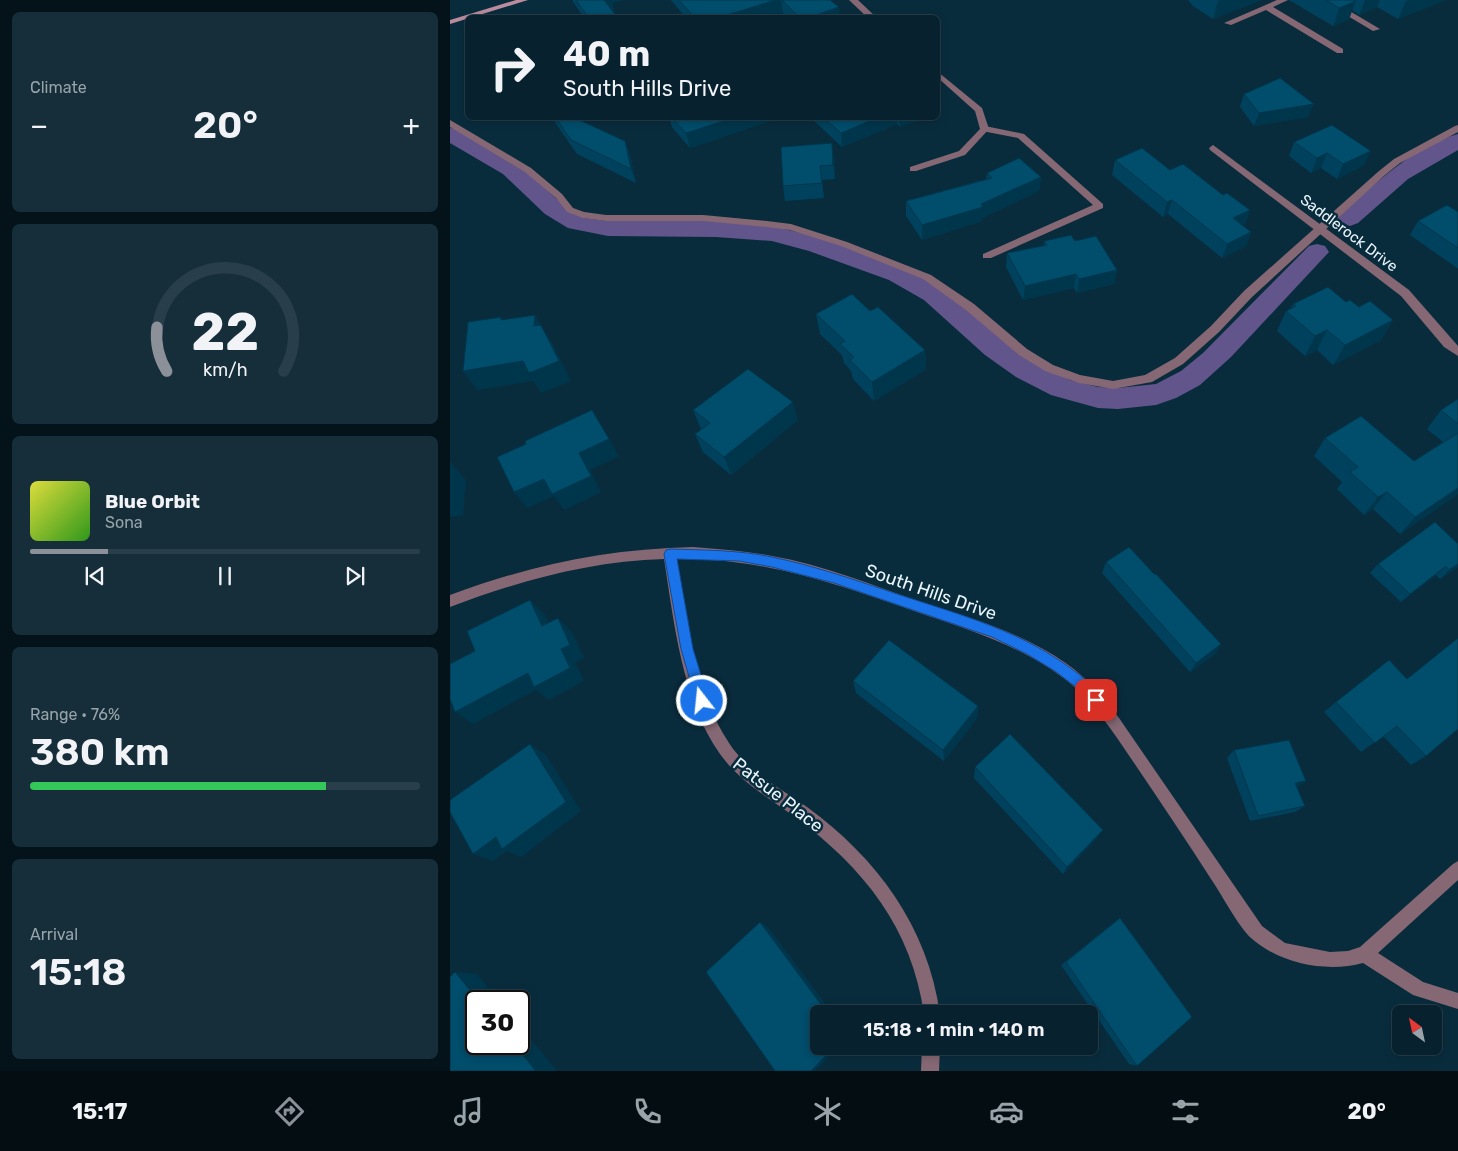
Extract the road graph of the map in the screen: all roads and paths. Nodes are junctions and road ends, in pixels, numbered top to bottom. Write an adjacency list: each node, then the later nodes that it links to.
1 (524, 0): 6 (street)
2 (853, 0): 7 (street)
3 (1284, 0): 5 (street)
4 (1325, 0): 11 (street)
5 (1267, 7): 10 (street); 12 (street)
6 (474, 15)
7 (870, 15)
8 (465, 18): 9 (street)
9 (450, 22)
10 (1228, 23)
11 (1376, 29)
12 (1340, 51)
13 (940, 76): 16 (street)
14 (450, 123): 19 (street)
15 (1458, 128): 19 (street)
16 (985, 129): 18 (street); 20 (street)
17 (1213, 148): 19 (street, Saddlerock Drive)
18 (914, 169)
19 (1320, 230): 21 (street, Saddlerock Drive)
20 (987, 256)
21 (1458, 352)
22 (670, 554): 23 (street, South Hills Drive); 25 (street, South Hills Drive); 27 (street, Patsue Place)
23 (450, 601)
24 (1458, 869): 25 (street)
25 (1364, 954): 26 (street)
26 (1458, 1001)
27 (931, 1005)
28 (931, 1055): 29 (street)
29 (930, 1071)

